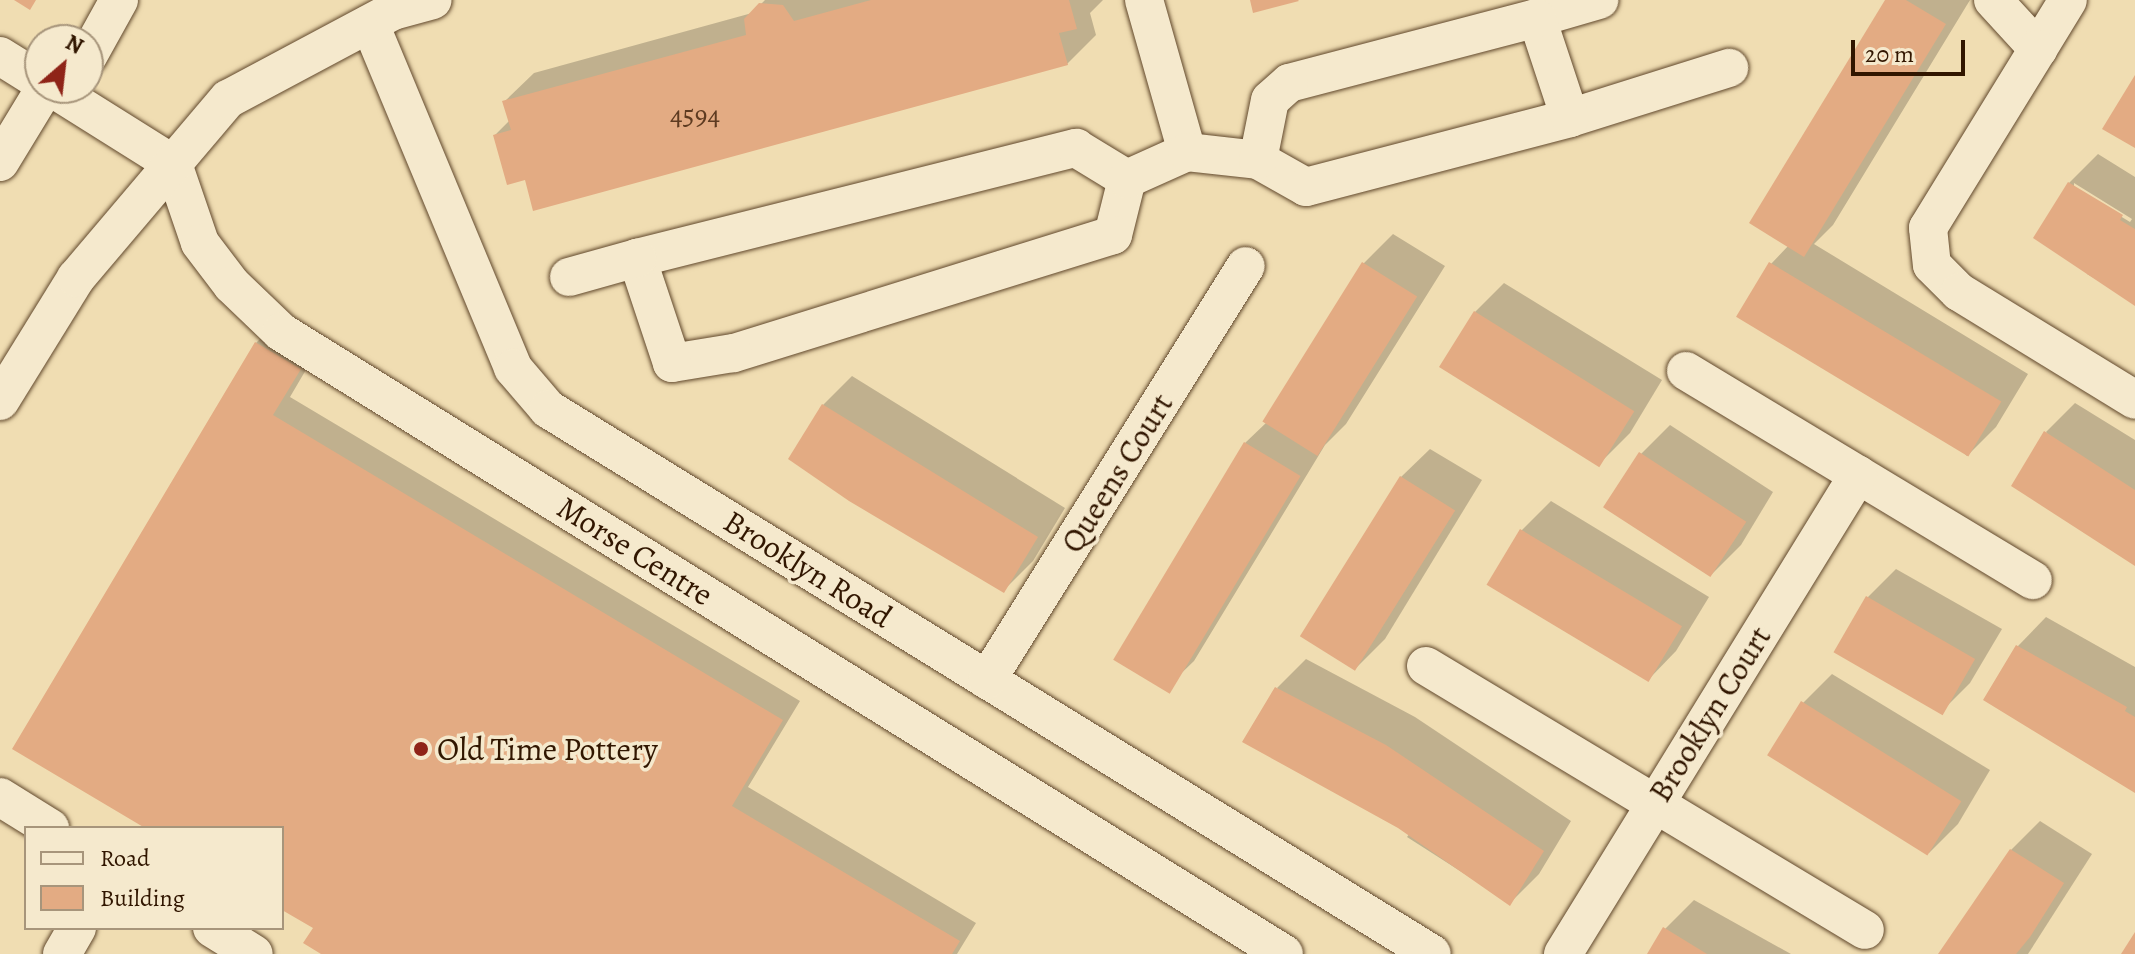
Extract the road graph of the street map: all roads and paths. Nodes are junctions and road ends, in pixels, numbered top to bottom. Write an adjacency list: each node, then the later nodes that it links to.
1 (119, 0): 9 (street)
2 (1144, 0): 17 (street)
3 (1599, 0): 7 (street)
4 (1993, 0): 10 (street)
5 (2068, 0): 10 (street)
6 (415, 2): 8 (street)
7 (1537, 18): 16 (street); 18 (street)
8 (370, 24): 20 (street); 31 (street, Brooklyn Road)
9 (104, 27)
10 (2038, 49): 26 (street)
11 (0, 56): 13 (street)
12 (1729, 68): 16 (street)
13 (24, 70)
14 (42, 104): 19 (street)
15 (79, 104): 20 (street)
16 (1570, 118): 18 (street)
17 (1187, 152): 18 (street); 21 (street)
18 (1258, 160)
19 (0, 162)
20 (173, 164): 27 (street); 40 (street, Morse Centre)
21 (1127, 179): 22 (street); 22 (street)
22 (637, 258): 24 (street)
23 (1246, 266): 31 (street, Queens Court)
24 (569, 277)
25 (1686, 371): 28 (street)
26 (2135, 400)
27 (0, 401)
28 (1858, 475): 29 (street); 33 (street, Brooklyn Court)
29 (2033, 580)
30 (1426, 666): 33 (street)
31 (987, 680): 41 (street, Brooklyn Road)
32 (0, 797): 34 (street)
33 (1655, 803): 37 (street); 42 (street, Brooklyn Court)
34 (47, 826)
35 (76, 930): 38 (street)
36 (215, 930): 39 (street)
37 (1865, 930)
38 (62, 954)
39 (254, 954)
40 (1284, 954)
41 (1432, 954)
42 (1563, 954)

